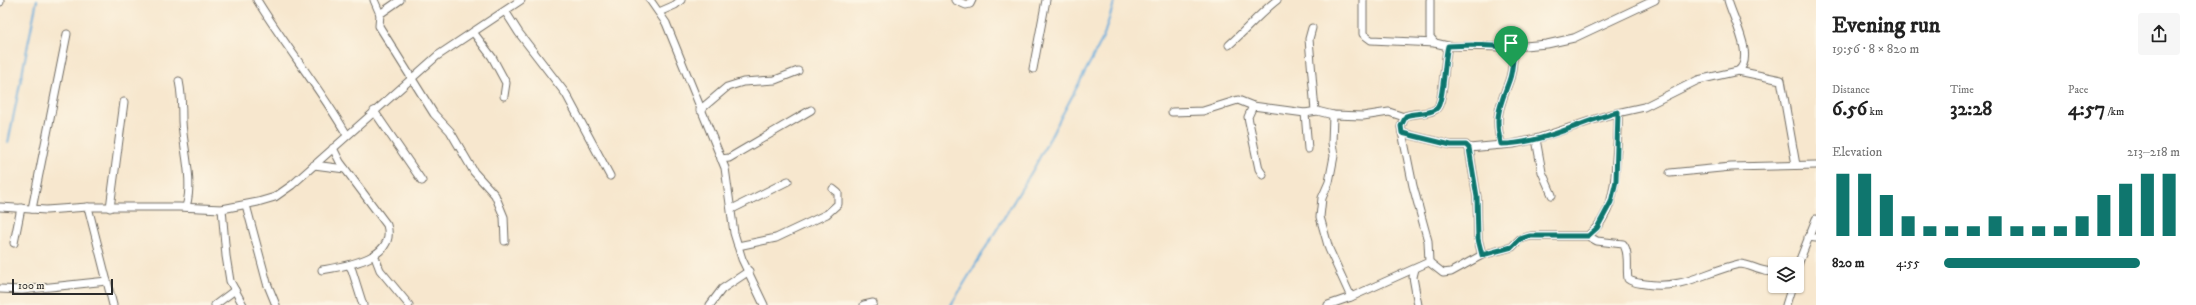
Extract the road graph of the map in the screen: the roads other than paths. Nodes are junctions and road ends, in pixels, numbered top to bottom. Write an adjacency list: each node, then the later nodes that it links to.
1 (257, 0): 44 (street)
2 (374, 0): 18 (street)
3 (400, 0): 18 (street)
4 (521, 0): 16 (street)
5 (650, 0): 17 (street)
6 (681, 0): 17 (street)
7 (955, 0): 8 (street)
8 (972, 0)
9 (1046, 0): 26 (street)
10 (1277, 0): 23 (street)
11 (1363, 0): 22 (street)
12 (1430, 0): 22 (street)
13 (1655, 0): 15 (street)
14 (1728, 0): 28 (street)
15 (1646, 2): 25 (street)
16 (505, 11): 20 (street); 57 (street)
17 (659, 12): 34 (street)
18 (380, 14): 29 (street)
19 (1312, 28): 38 (street)
20 (473, 32): 29 (street); 31 (street)
21 (67, 34): 68 (street)
22 (1435, 43): 24 (street)
23 (1229, 45)
24 (1448, 46): 25 (street); 42 (street)
25 (1514, 47): 46 (street)
26 (1034, 69)
27 (798, 71): 34 (street)
28 (1738, 71): 39 (street); 52 (street)
29 (412, 77): 36 (street); 75 (street)
30 (179, 81): 65 (street)
31 (504, 96)
32 (124, 102): 67 (street)
33 (1253, 106): 37 (street); 40 (street); 56 (street)
34 (700, 110): 50 (street)
35 (811, 110): 50 (street)
36 (374, 111): 44 (street); 59 (street)
37 (1172, 112)
38 (1315, 112): 40 (street); 41 (street)
39 (1618, 112): 45 (street); 72 (street)
40 (1305, 113): 49 (street)
41 (1333, 115): 42 (street); 91 (street)
42 (1404, 117): 43 (street)
43 (1402, 133): 48 (street); 81 (street)
44 (347, 135): 47 (street)
45 (1536, 139): 46 (street); 61 (street)
46 (1501, 144): 48 (street)
47 (333, 148): 51 (street); 54 (street)
48 (1469, 148): 78 (street)
49 (1308, 149)
50 (721, 159): 70 (street)
51 (314, 165): 54 (street); 62 (street)
52 (1796, 165): 53 (street); 55 (street)
53 (1816, 165)
54 (345, 169): 79 (street)
55 (1670, 173)
56 (1262, 175)
57 (610, 176)
58 (788, 180): 70 (street)
59 (422, 181)
60 (833, 188): 77 (street)
61 (1552, 195)
62 (246, 205): 69 (street); 97 (street)
63 (0, 207): 66 (street)
64 (88, 207): 67 (street); 68 (street); 87 (street)
65 (186, 207): 67 (street); 69 (street)
66 (21, 208): 68 (street); 76 (street)
67 (110, 208)
68 (32, 209)
69 (222, 209): 89 (street)
70 (732, 209): 77 (street)
71 (1816, 219): 73 (street)
72 (1588, 236): 78 (street); 86 (street)
73 (1808, 237): 74 (street); 80 (street)
74 (1816, 238)
75 (505, 241)
76 (14, 243)
77 (738, 246): 85 (street)
78 (1482, 255): 81 (street)
79 (375, 257): 82 (street); 99 (street)
80 (1800, 257)
81 (1429, 262): 83 (street)
82 (348, 265): 84 (street); 98 (street)
83 (1415, 269): 91 (street); 103 (street)
84 (322, 270)
85 (749, 271): 93 (street); 100 (street)
86 (1768, 272)
87 (107, 281): 88 (street); 94 (street)
88 (0, 289)
89 (235, 290): 95 (street); 96 (street)
90 (1790, 293): 104 (street)
91 (1351, 297): 102 (street)
92 (873, 303): 101 (street)
93 (761, 304)
94 (113, 305)
95 (215, 305)
96 (243, 305)
97 (276, 305)
98 (363, 305)
99 (409, 305)
100 (710, 305)
101 (864, 305)
102 (1328, 305)
103 (1418, 305)
104 (1786, 305)

